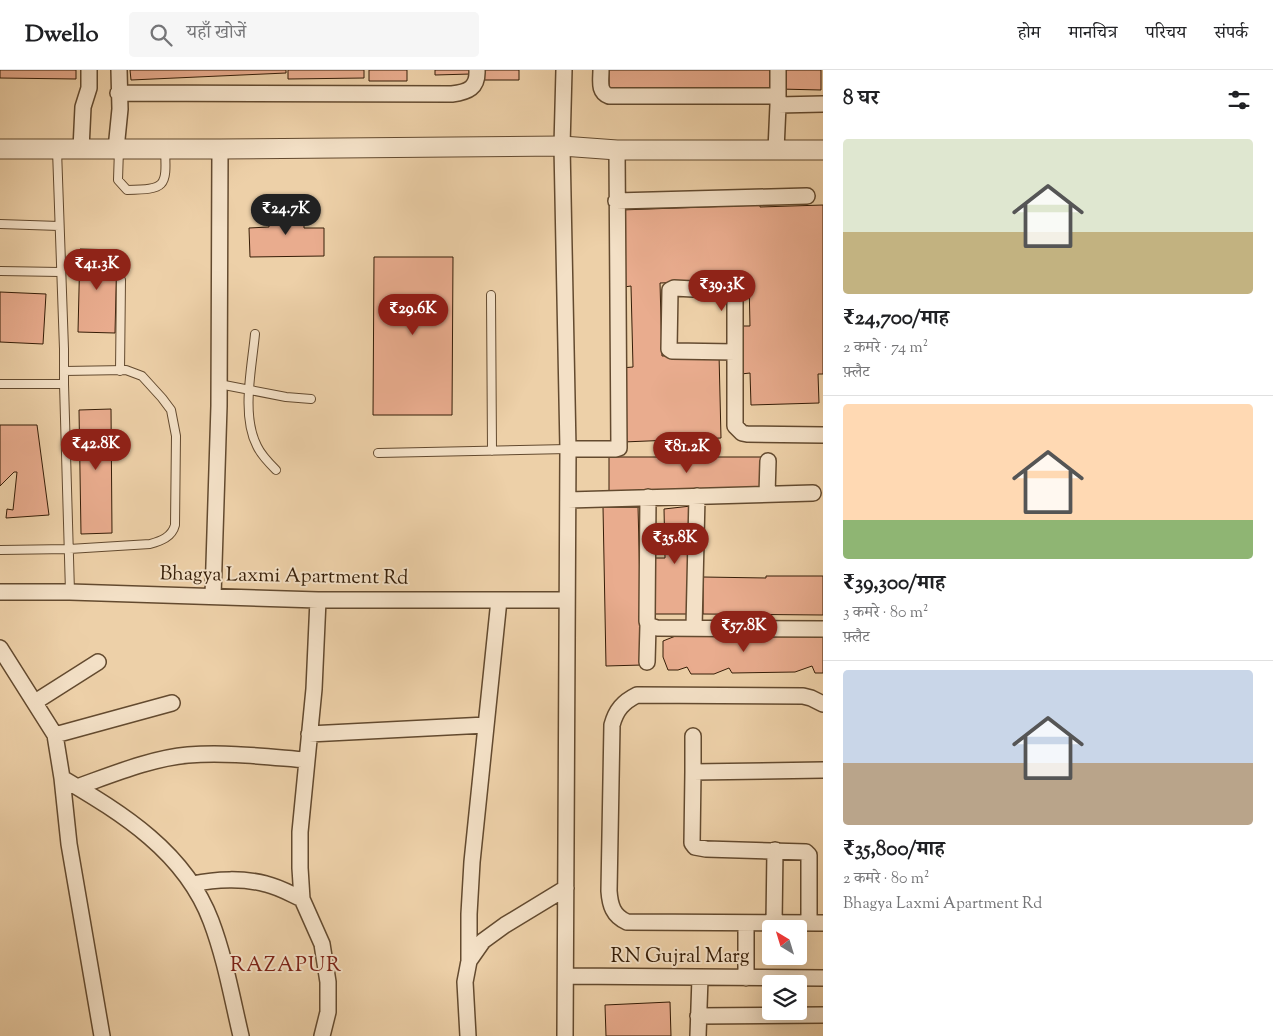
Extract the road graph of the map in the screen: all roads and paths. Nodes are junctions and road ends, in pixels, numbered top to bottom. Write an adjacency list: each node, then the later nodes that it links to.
1 (89, 70): 13 (street)
2 (119, 70): 7 (street)
3 (477, 70): 7 (street)
4 (564, 70): 10 (street)
5 (600, 70): 8 (street)
6 (778, 70): 8 (street)
7 (118, 93): 14 (street)
8 (778, 100): 9 (street); 18 (street)
9 (823, 104)
10 (562, 146): 16 (street); 17 (street); 38 (street)
11 (0, 149): 12 (street)
12 (57, 149): 13 (street); 23 (lane)
13 (82, 149): 14 (street)
14 (118, 149): 15 (street); 15 (lane)
15 (165, 149): 16 (street)
16 (220, 149): 34 (street)
17 (617, 150): 18 (street); 21 (street)
18 (776, 150): 19 (street)
19 (823, 150)
20 (807, 196): 21 (street)
21 (616, 201): 38 (street)
22 (0, 224): 23 (lane)
23 (59, 226): 25 (lane)
24 (0, 271): 25 (lane)
25 (60, 272): 30 (lane)
26 (121, 280): 31 (lane)
27 (491, 295): 39 (lane)
28 (256, 334): 35 (lane)
29 (735, 352): 29 (street); 37 (street)
30 (64, 371): 31 (lane); 33 (lane)
31 (120, 371): 48 (lane)
32 (0, 384): 33 (lane)
33 (64, 384): 48 (lane)
34 (219, 384): 35 (lane); 52 (street)
35 (249, 390): 36 (lane); 42 (lane)
36 (311, 399)
37 (823, 434)
38 (568, 449): 39 (lane); 47 (street)
39 (492, 451): 40 (lane)
40 (378, 453)
41 (768, 461): 44 (street)
42 (276, 470)
43 (813, 493): 44 (street)
44 (767, 494): 45 (street)
45 (697, 496): 46 (street); 57 (street)
46 (648, 497): 47 (street); 56 (street)
47 (568, 500): 55 (street)
48 (69, 549): 49 (lane); 51 (lane)
49 (0, 550)
50 (0, 592): 51 (street, Bhagya Laxmi Apartment Rd)
51 (70, 592): 52 (street, Bhagya Laxmi Apartment Rd)
52 (213, 596): 53 (street, Bhagya Laxmi Apartment Rd)
53 (318, 600): 54 (street, Bhagya Laxmi Apartment Rd); 67 (street)
54 (499, 600): 55 (street, Bhagya Laxmi Apartment Rd); 65 (street)
55 (567, 600): 76 (street)
56 (648, 625): 57 (street); 61 (street)
57 (694, 628): 58 (street)
58 (823, 629)
59 (0, 648): 62 (street)
60 (98, 662): 62 (street)
61 (647, 662)
62 (35, 702): 66 (street)
63 (172, 703): 66 (street)
64 (823, 704): 79 (street)
65 (486, 725): 67 (street); 82 (street)
66 (55, 734): 72 (street)
67 (309, 734): 69 (street)
68 (693, 736): 71 (street)
69 (307, 760): 73 (street); 77 (street)
70 (823, 770): 71 (street)
71 (692, 772): 74 (street)
72 (62, 778): 73 (street); 89 (street)
73 (77, 787): 75 (street)
74 (775, 850): 78 (street); 81 (street)
75 (193, 884): 77 (street); 90 (street)
76 (566, 888): 82 (street); 83 (street)
77 (302, 899): 91 (street)
78 (774, 920)
79 (746, 923): 80 (street); 85 (street)
80 (762, 923)
81 (816, 923)
82 (470, 961): 92 (street)
83 (566, 976): 84 (street, RN Gujral Marg); 93 (street)
84 (700, 978): 85 (street, RN Gujral Marg); 88 (street)
85 (746, 978): 86 (street, RN Gujral Marg)
86 (823, 978)
87 (823, 1015): 88 (street)
88 (698, 1016): 94 (street)
89 (102, 1036)
90 (241, 1036)
91 (322, 1036)
92 (468, 1036)
93 (566, 1036)
94 (698, 1036)

